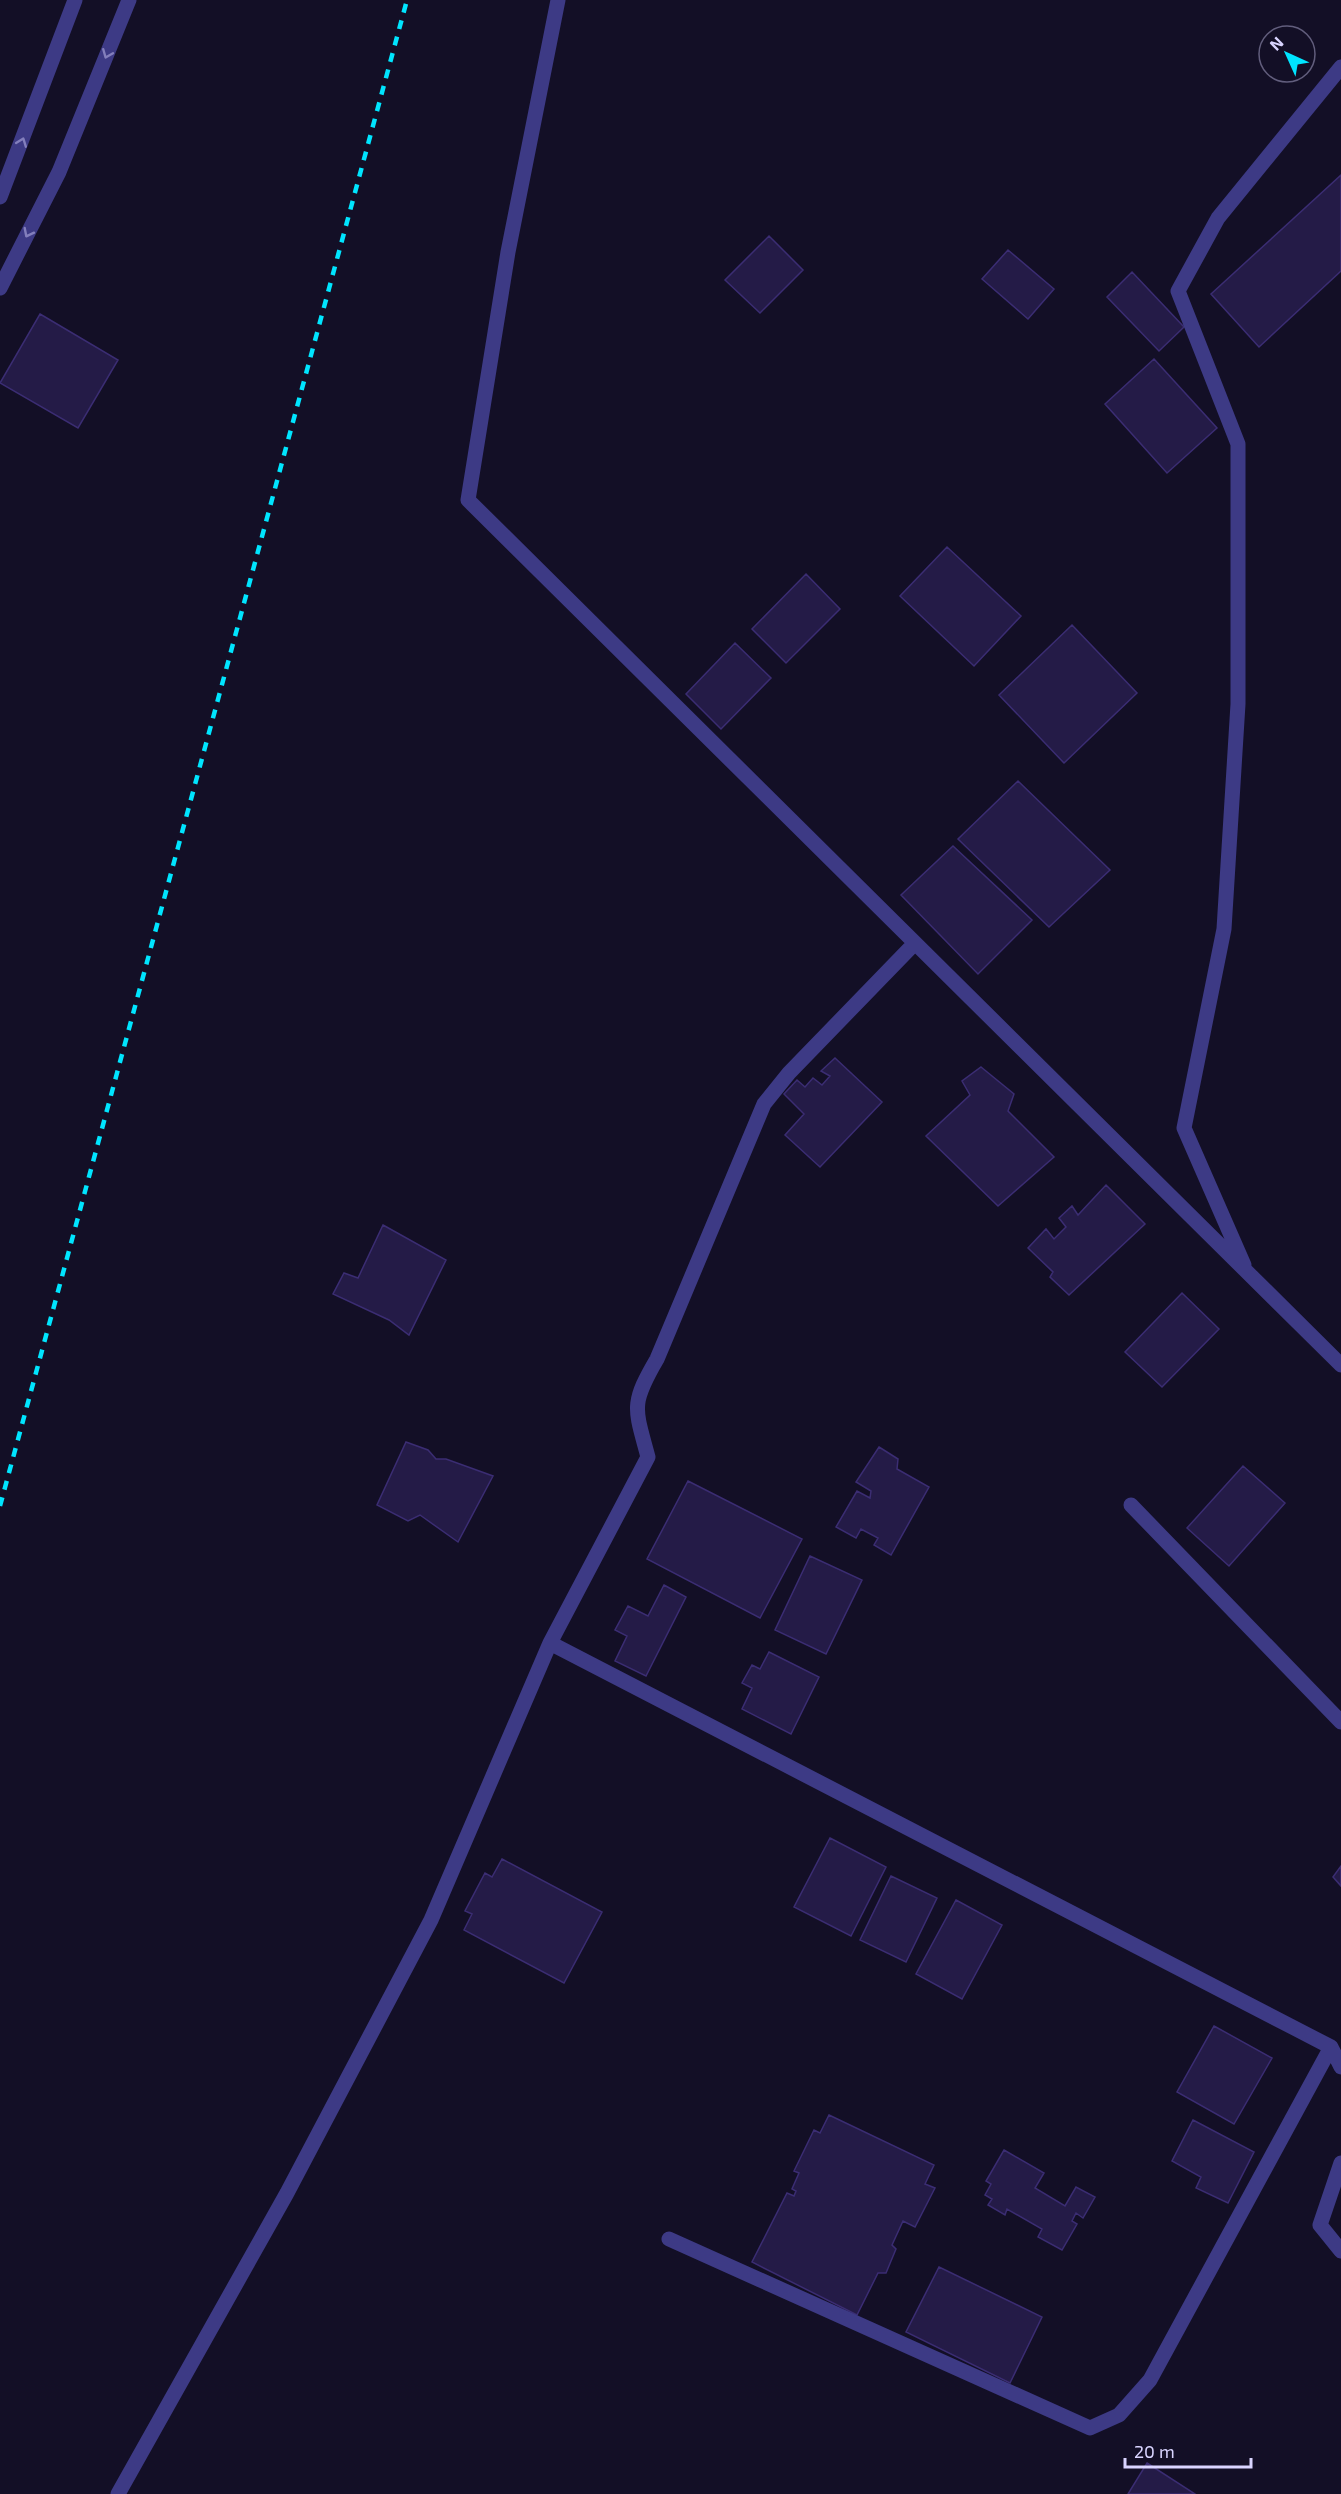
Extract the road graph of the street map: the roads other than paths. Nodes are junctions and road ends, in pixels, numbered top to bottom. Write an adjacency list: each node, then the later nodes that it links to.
1 (75, 0): 5 (street, one-way to 1)
2 (129, 0): 6 (street, one-way to 6)
3 (558, 0): 7 (street)
4 (1341, 67): 8 (street)
5 (0, 197)
6 (0, 288)
7 (915, 943): 8 (street); 11 (street)
8 (1248, 1273): 9 (street)
9 (1341, 1365)
10 (1131, 1505): 12 (street)
11 (550, 1643): 13 (street); 18 (street)
12 (1341, 1722)
13 (1331, 2047): 14 (street); 16 (street)
14 (1341, 2067)
15 (1341, 2163): 17 (street)
16 (669, 2239)
17 (1341, 2251)
18 (118, 2494)

